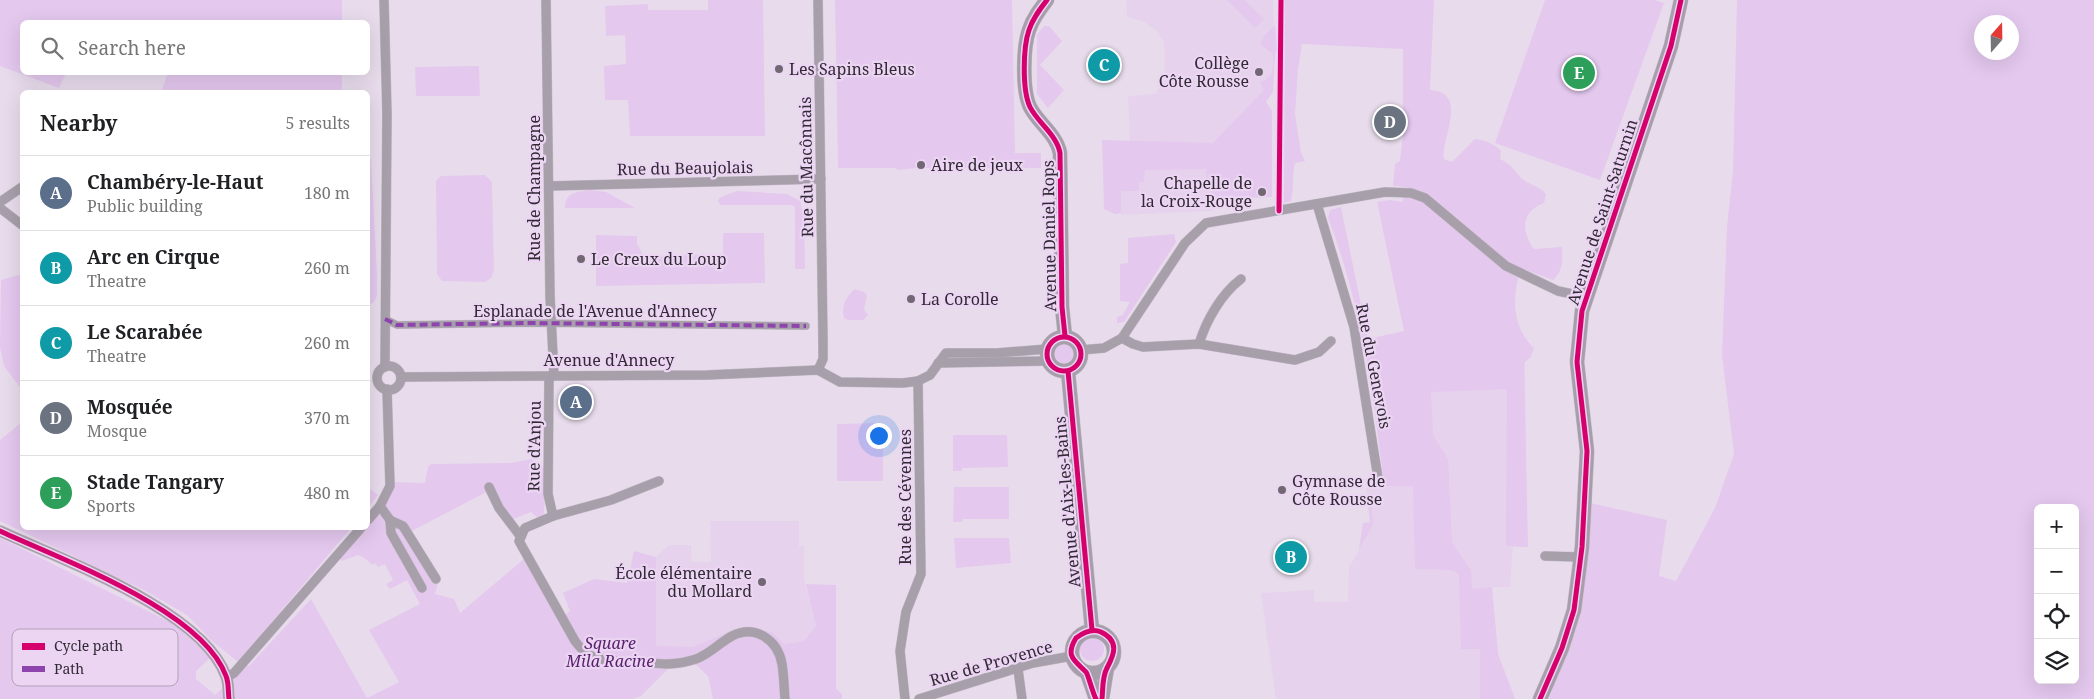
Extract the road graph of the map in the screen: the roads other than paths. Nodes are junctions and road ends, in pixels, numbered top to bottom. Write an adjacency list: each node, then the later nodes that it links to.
1 (384, 0): 15 (street)
2 (546, 0): 7 (street, Rue de Champagne)
3 (818, 0): 6 (street, Rue du Macônnais)
4 (1048, 0): 18 (main road, Avenue Daniel Rops)
5 (1681, 0): 14 (main road, Avenue de Saint-Saturnin)
6 (821, 179): 7 (street, Rue du Beaujolais); 25 (street, Rue du Macônnais)
7 (549, 186): 16 (street, Rue de Champagne)
8 (20, 188): 9 (street)
9 (0, 202)
10 (1317, 204): 14 (street); 19 (street); 31 (street, Rue du Genevois)
11 (0, 208): 12 (street)
12 (20, 223)
13 (1241, 279): 21 (street)
14 (1586, 298): 42 (main road, Avenue de Saint-Saturnin)
15 (385, 319): 16 (street, Esplanade de l'Avenue d'Annecy); 24 (street)
16 (551, 324): 17 (street, Esplanade de l'Avenue d'Annecy); 27 (street, Rue de Champagne)
17 (806, 326)
18 (1065, 336): 22 (main road); 23 (main road)
19 (1122, 338): 21 (street); 22 (street)
20 (1331, 341): 21 (street)
21 (1200, 344)
22 (1081, 350): 26 (main road)
23 (1047, 355): 26 (main road); 29 (street)
24 (384, 367): 28 (street); 30 (street)
25 (818, 370): 27 (street, Avenue d'Annecy); 29 (street)
26 (1068, 371): 45 (main road, Avenue d'Aix-les-Bains)
27 (552, 376): 28 (street, Avenue d'Annecy); 35 (street, Rue d'Anjou)
28 (401, 377): 30 (street)
29 (918, 382): 53 (street, Rue des Cévennes)
30 (388, 389): 34 (street)
31 (1378, 478)
32 (659, 481): 35 (street)
33 (489, 488): 40 (street)
34 (380, 506): 36 (street); 37 (street)
35 (553, 516): 40 (street)
36 (370, 518)
37 (390, 520): 43 (street); 44 (street)
38 (359, 530): 50 (street)
39 (0, 531): 50 (street)
40 (521, 536): 52 (street)
41 (1545, 556): 42 (street)
42 (1579, 558): 58 (main road, Avenue de Saint-Saturnin)
43 (436, 579)
44 (422, 588)
45 (1092, 630): 46 (main road); 47 (main road)
46 (1072, 656): 48 (street, Rue de Provence); 49 (main road)
47 (1107, 668): 49 (main road); 57 (main road)
48 (1018, 669): 54 (street, Rue de Provence); 55 (street)
49 (1087, 673): 56 (main road)
50 (226, 677): 51 (street)
51 (229, 699)
52 (785, 699)
53 (906, 699)
54 (919, 699)
55 (1022, 699)
56 (1096, 699)
57 (1102, 699)
58 (1540, 699)

